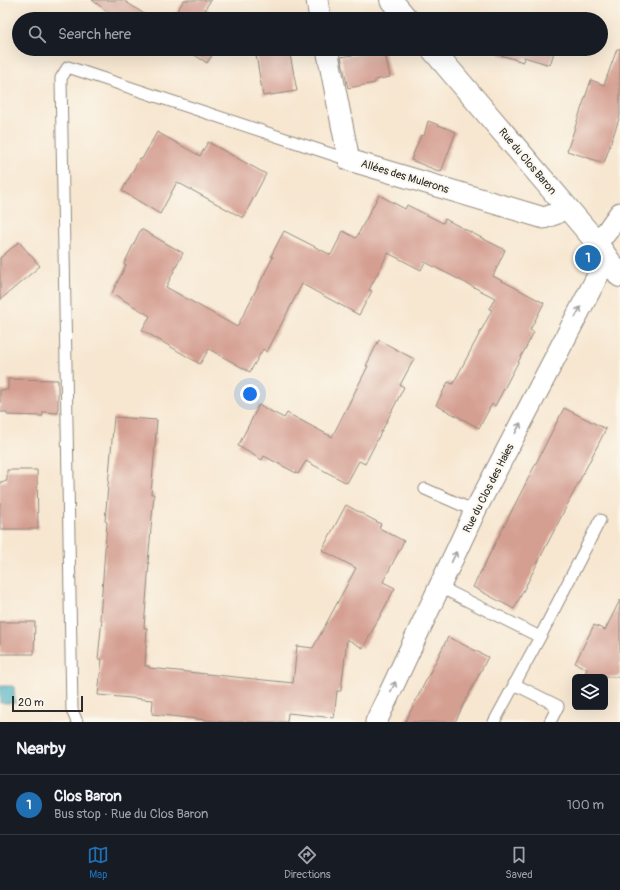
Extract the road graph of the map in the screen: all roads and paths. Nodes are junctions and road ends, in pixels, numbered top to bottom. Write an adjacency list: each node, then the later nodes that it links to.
1 (317, 0): 3 (street)
2 (390, 0): 4 (street)
3 (319, 12)
4 (401, 12)
5 (328, 56): 7 (street, Allées des Mulerons)
6 (438, 56): 8 (street, Rue du Clos Baron)
7 (349, 160): 8 (street, Allées des Mulerons); 19 (lane)
8 (567, 207): 10 (street, Rue du Clos Baron)
9 (620, 213): 10 (street)
10 (593, 238): 11 (street, Rue du Clos Baron)
11 (607, 258): 12 (street, Rue du Clos Baron); 14 (street, Rue du Clos des Haies, one-way to 11)
12 (620, 276)
13 (425, 489): 14 (lane)
14 (475, 511): 16 (street, Rue du Clos des Haies, one-way to 14)
15 (600, 520): 17 (lane)
16 (440, 587): 17 (lane); 20 (street, Rue du Clos des Haies, one-way to 16)
17 (540, 637): 18 (lane)
18 (514, 684): 21 (lane); 22 (lane)
19 (76, 722)
20 (376, 722)
21 (494, 722)
22 (550, 722)

